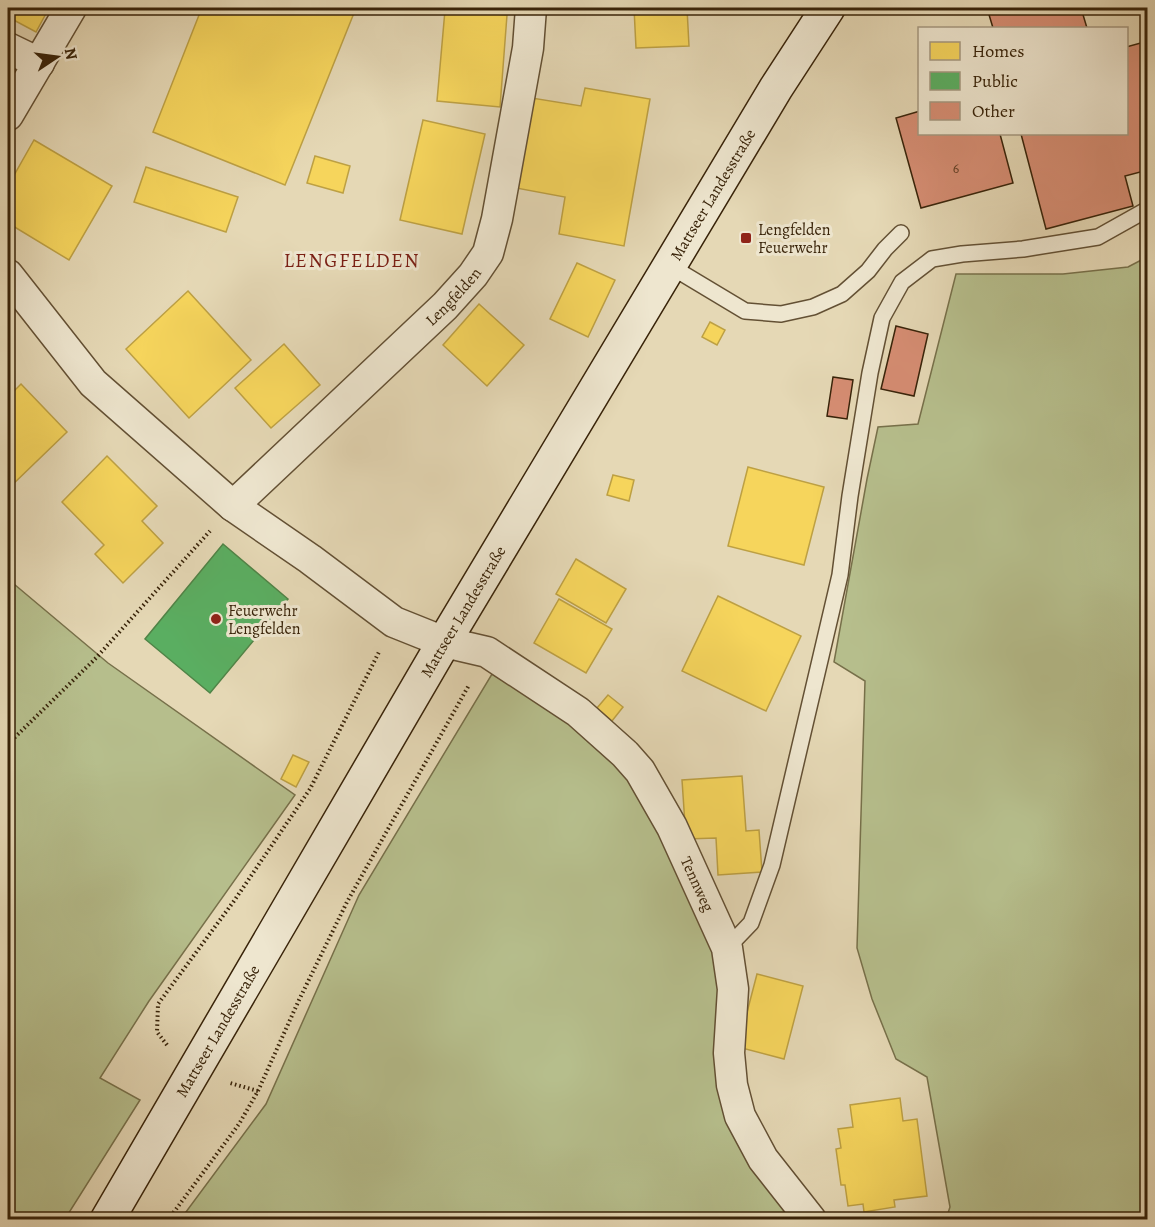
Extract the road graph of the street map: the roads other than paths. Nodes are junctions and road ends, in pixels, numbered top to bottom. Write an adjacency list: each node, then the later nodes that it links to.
1 (71, 8): 5 (street)
2 (531, 8): 11 (street, Lengfelden)
3 (828, 8): 9 (main road, Mattseer Landesstraße)
4 (8, 48): 5 (street)
5 (39, 63): 6 (street)
6 (8, 115)
7 (1148, 209): 13 (lane)
8 (901, 233): 9 (lane)
9 (670, 266): 12 (main road, Mattseer Landesstraße)
10 (8, 275): 11 (street)
11 (233, 506): 12 (street)
12 (444, 642): 13 (street, Tennweg); 14 (main road, Mattseer Landesstraße)
13 (727, 948): 15 (street, Tennweg)
14 (107, 1220)
15 (811, 1220)

